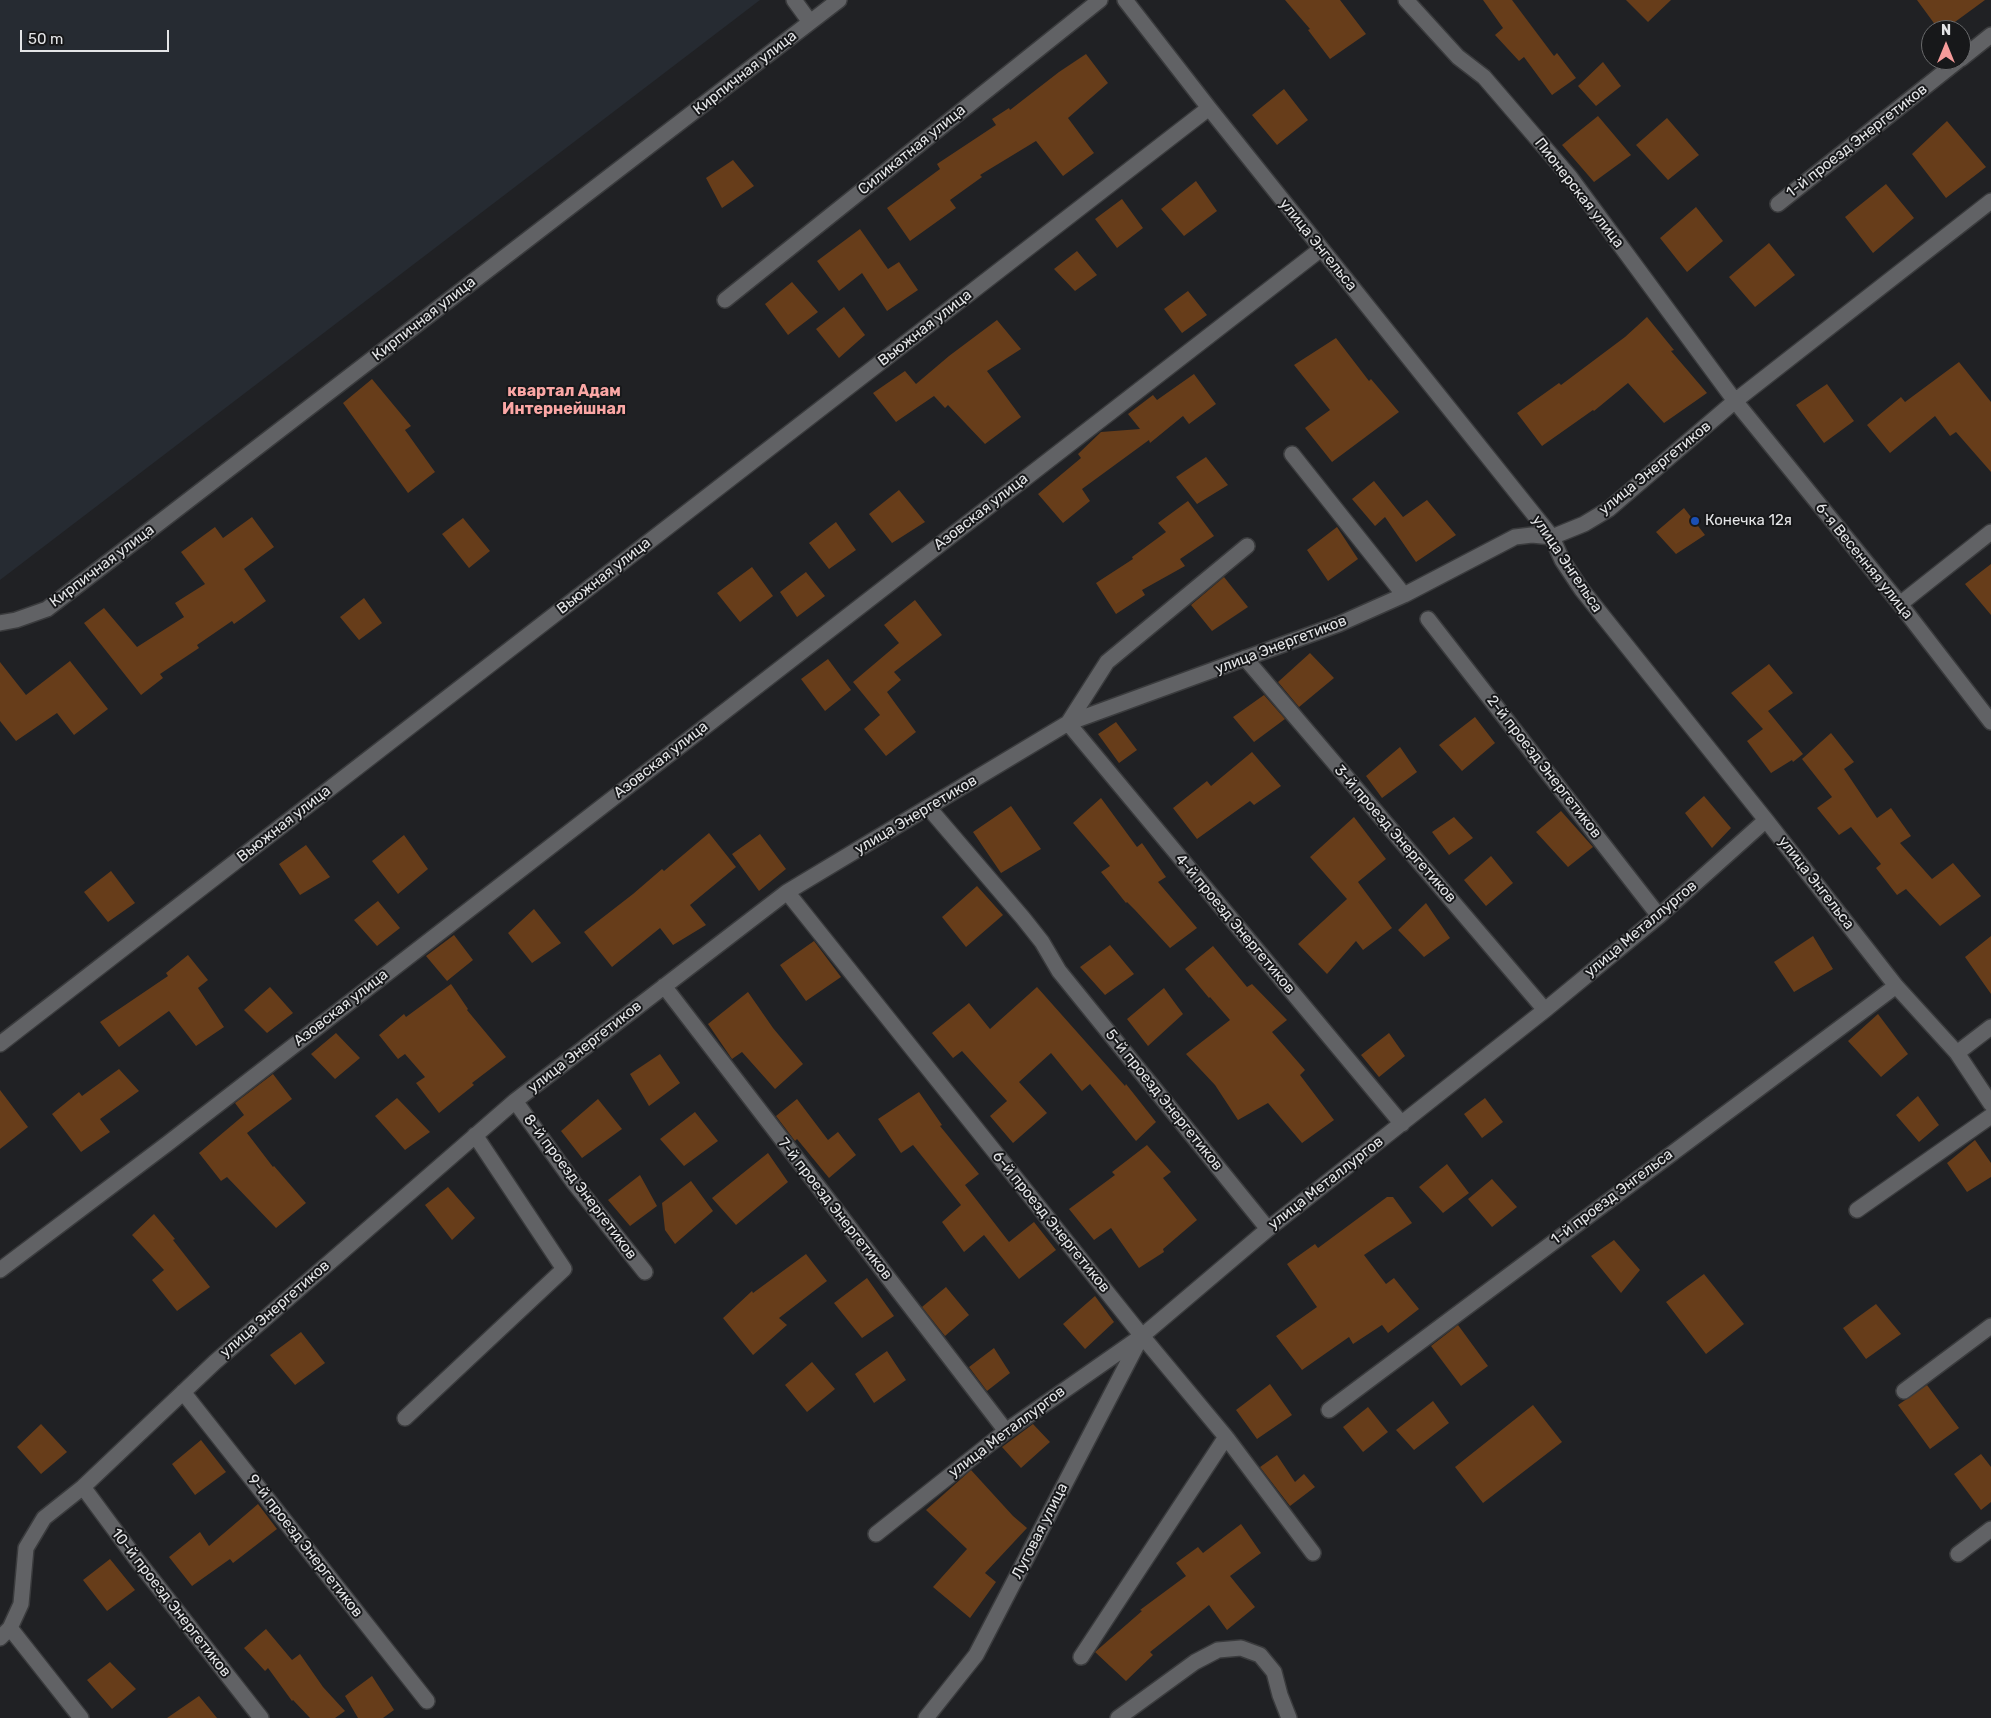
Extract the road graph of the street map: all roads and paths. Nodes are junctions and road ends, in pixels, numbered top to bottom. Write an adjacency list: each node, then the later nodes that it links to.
1 (794, 0): 6 (street)
2 (839, 0): 6 (street, Кирпичная улица)
3 (1100, 0): 14 (street, Силикатная улица)
4 (1125, 0): 10 (street, улица Энгельса)
5 (1406, 0): 15 (street, Пионерская улица)
6 (810, 22): 23 (street, Кирпичная улица)
7 (1991, 35): 8 (street, 1-й проезд Энергетиков)
8 (1971, 50)
9 (1946, 70): 12 (street, 1-й проезд Энергетиков)
10 (1209, 108): 13 (street, улица Энгельса); 35 (street, Вьюжная улица)
11 (1991, 201): 15 (street, улица Энергетиков)
12 (1778, 204)
13 (1321, 249): 18 (street, улица Энгельса); 44 (street, Азовская улица)
14 (725, 300)
15 (1735, 401): 18 (street, улица Энергетиков); 21 (street, 6-я Весенняя улица)
16 (1292, 454): 20 (street)
17 (1991, 532): 21 (street)
18 (1552, 537): 20 (street, улица Энергетиков); 28 (street, улица Энгельса)
19 (1247, 546): 26 (street)
20 (1404, 595): 24 (street, улица Энергетиков)
21 (1900, 604): 25 (street, 6-я Весенняя улица)
22 (1428, 618): 30 (street, 2-й проезд Энергетиков)
23 (0, 623)
24 (1245, 658): 26 (street, улица Энергетиков); 33 (street, 3-й проезд Энергетиков)
25 (1991, 722)
26 (1068, 724): 27 (street, улица Энергетиков); 40 (street, 4-й проезд Энергетиков)
27 (928, 807): 29 (street, улица Энергетиков); 43 (street, 5-й проезд Энергетиков)
28 (1766, 820): 30 (street, улица Металлургов); 32 (street, улица Энгельса)
29 (787, 892): 31 (street, улица Энергетиков); 47 (street, 6-й проезд Энергетиков)
30 (1660, 916): 33 (street, улица Металлургов)
31 (664, 986): 37 (street, улица Энергетиков); 52 (street, 7-й проезд Энергетиков)
32 (1896, 986): 36 (street, улица Энгельса); 50 (street, 1-й проезд Энгельса)
33 (1546, 1010): 40 (street, улица Металлургов)
34 (1991, 1027): 36 (street)
35 (0, 1044)
36 (1957, 1054): 38 (street, улица Энгельса)
37 (515, 1101): 41 (street, улица Энергетиков); 45 (street, 8-й проезд Энергетиков)
38 (1991, 1104)
39 (1991, 1116): 42 (street)
40 (1402, 1124): 43 (street, улица Металлургов)
41 (475, 1135): 49 (street, улица Энергетиков); 51 (street)
42 (1857, 1210)
43 (1268, 1229): 47 (street, улица Металлургов)
44 (0, 1270)
45 (645, 1272)
46 (1991, 1326): 48 (street)
47 (1142, 1336): 52 (street, улица Металлургов); 53 (street, 6-й проезд Энергетиков); 64 (street, Луговая улица)
48 (1904, 1391)
49 (183, 1392): 54 (street, улица Энергетиков); 61 (street, 9-й проезд Энергетиков)
50 (1329, 1410)
51 (405, 1418)
52 (1006, 1431): 56 (street, улица Металлургов)
53 (1226, 1437): 57 (street, 6-й проезд Энергетиков); 60 (street)
54 (83, 1487): 59 (street, улица Энергетиков); 63 (street, 10-й проезд Энергетиков)
55 (1991, 1529): 58 (street)
56 (876, 1534)
57 (1313, 1553)
58 (1958, 1554)
59 (5, 1633): 62 (street)
60 (1081, 1657)
61 (427, 1701)
62 (81, 1718)
63 (261, 1718)
64 (926, 1718)
65 (1118, 1718): 66 (street)
66 (1289, 1718)

